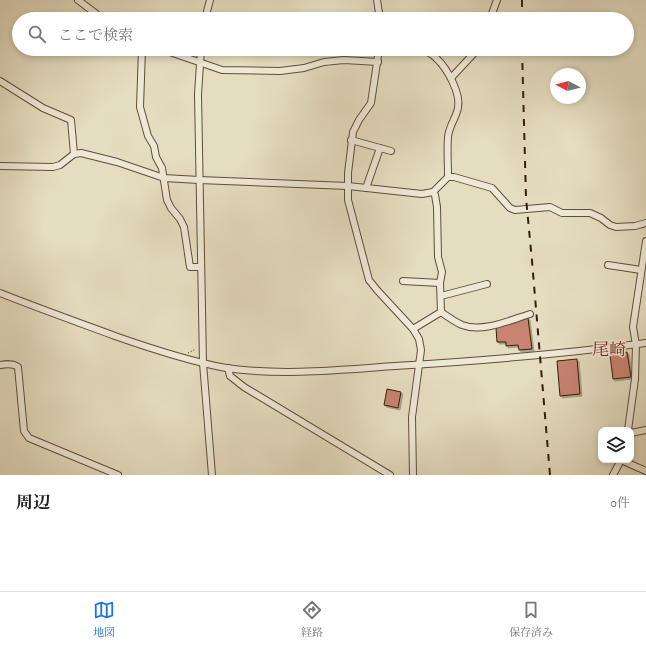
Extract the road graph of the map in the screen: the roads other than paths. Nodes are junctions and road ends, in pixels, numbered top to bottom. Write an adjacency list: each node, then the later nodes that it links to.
1 (78, 0): 5 (street)
2 (210, 0): 6 (street)
3 (377, 0): 7 (street)
4 (497, 0): 8 (street)
5 (94, 12)
6 (207, 12)
7 (379, 12)
8 (493, 12)
9 (142, 56): 25 (street)
10 (182, 56): 15 (street)
11 (200, 56): 15 (street)
12 (379, 56): 16 (street)
13 (433, 56): 17 (street)
14 (471, 56): 17 (street)
15 (200, 62): 16 (street); 26 (street)
16 (378, 62): 19 (street)
17 (451, 78): 24 (street)
18 (0, 81): 22 (street)
19 (351, 140): 20 (street); 27 (street)
20 (380, 148): 21 (street); 28 (street)
21 (390, 151)
22 (74, 154): 23 (street); 25 (street)
23 (0, 166)
24 (448, 177): 29 (street); 30 (street)
25 (164, 178): 26 (street); 33 (street)
26 (199, 180): 27 (street); 33 (street)
27 (348, 186): 28 (street); 42 (street)
28 (366, 188): 29 (street)
29 (433, 192): 36 (street)
30 (646, 223)
31 (646, 241): 34 (street)
32 (608, 265): 34 (street)
33 (201, 267): 45 (street)
34 (641, 270): 44 (street)
35 (403, 281): 36 (street)
36 (440, 283): 39 (street)
37 (487, 284): 39 (street)
38 (0, 293): 45 (street)
39 (441, 296): 40 (street)
40 (441, 312): 41 (street); 42 (street)
41 (530, 314)
42 (414, 330): 47 (street)
43 (646, 343): 44 (street)
44 (636, 344): 47 (street); 49 (street)
45 (203, 363): 48 (street); 56 (street)
46 (0, 365): 55 (street)
47 (420, 365): 48 (street); 58 (street)
48 (228, 368): 57 (street)
49 (628, 427)
50 (646, 430): 51 (street)
51 (634, 432)
52 (619, 463): 59 (street)
53 (628, 463): 54 (street)
54 (646, 471)
55 (118, 475)
56 (212, 475)
57 (390, 475)
58 (413, 475)
59 (613, 475)

